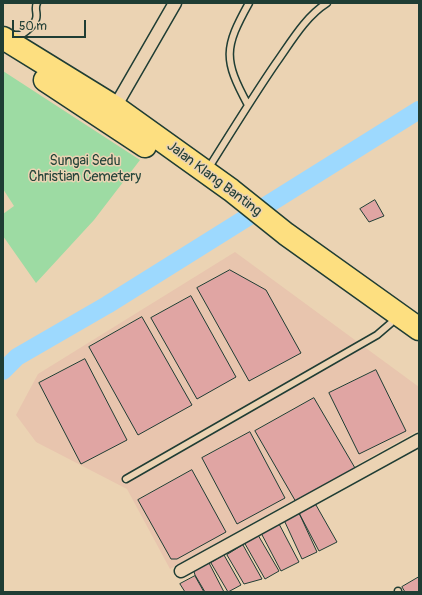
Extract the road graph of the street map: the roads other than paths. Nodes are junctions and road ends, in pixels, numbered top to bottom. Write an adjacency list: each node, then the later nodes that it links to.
1 (37, 3): 5 (lane)
2 (175, 3): 8 (street)
3 (249, 3): 7 (lane)
4 (327, 3): 7 (lane)
5 (3, 36): 8 (highway, Jalan Klang Banting)
6 (3, 55): 10 (highway, Jalan Klang Banting)
7 (248, 105): 9 (lane)
8 (115, 107): 9 (highway, Jalan Klang Banting)
9 (207, 172): 10 (highway, Jalan Klang Banting)
10 (226, 196): 11 (highway, Jalan Klang Banting)
11 (282, 238): 12 (highway, Jalan Klang Banting); 13 (highway, Jalan Klang Banting)
12 (391, 323): 14 (highway, Jalan Klang Banting); 16 (lane)
13 (419, 329)
14 (419, 343)
15 (419, 440): 17 (street)
16 (126, 480)
17 (181, 571)

